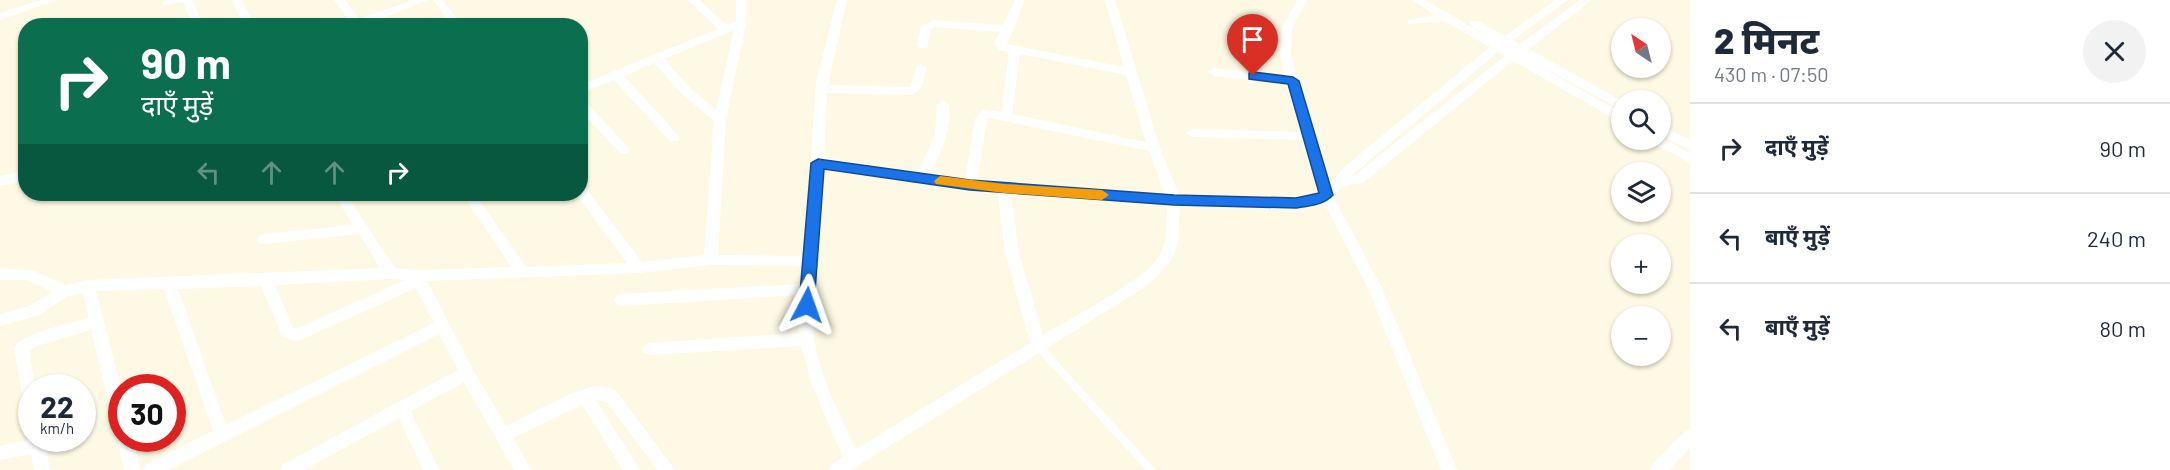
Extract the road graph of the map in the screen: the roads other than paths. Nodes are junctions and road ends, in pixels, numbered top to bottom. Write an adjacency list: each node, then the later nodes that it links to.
1 (52, 0): 19 (street)
2 (179, 0): 18 (street)
3 (187, 0): 21 (street)
4 (237, 0): 22 (street)
5 (339, 0): 23 (street)
6 (423, 0): 24 (street)
7 (438, 0): 25 (street)
8 (693, 0): 29 (street)
9 (741, 0): 27 (street)
10 (842, 0): 41 (street)
11 (1020, 0): 28 (street)
12 (1110, 0): 36 (street)
13 (1302, 0): 39 (street)
14 (1417, 0): 20 (street)
15 (1433, 0): 30 (street)
16 (1563, 0): 30 (street)
17 (1587, 0): 33 (street)
18 (166, 4)
19 (0, 17)
20 (1446, 17): 26 (street); 30 (street)
21 (195, 18)
22 (246, 18)
23 (353, 18)
24 (374, 18)
25 (451, 18)
26 (1412, 22)
27 (741, 23): 29 (street); 47 (street)
28 (1007, 29): 31 (street); 32 (street)
29 (725, 30): 34 (street)
30 (1502, 43): 33 (street); 61 (street)
31 (922, 45)
32 (1015, 50): 36 (street); 46 (street)
33 (1517, 52): 42 (street); 45 (street); 61 (street)
34 (656, 58): 38 (street); 47 (street)
35 (921, 68): 41 (street)
36 (1131, 72): 53 (street)
37 (1214, 72): 39 (street)
38 (616, 75): 40 (street); 51 (street)
39 (1293, 81): 50 (street)
40 (588, 87)
41 (822, 89): 57 (street)
42 (1611, 100)
43 (943, 105): 59 (street)
44 (588, 112): 55 (street)
45 (1611, 112)
46 (1006, 116): 53 (street); 62 (street)
47 (720, 120): 71 (street)
48 (1192, 133): 50 (street)
49 (1671, 135): 52 (street)
50 (1309, 136): 64 (street)
51 (674, 138)
52 (1690, 146)
53 (1154, 148): 65 (street)
54 (1671, 148): 56 (street)
55 (624, 150)
56 (1690, 159)
57 (818, 163): 59 (street); 72 (street)
58 (18, 178): 60 (street)
59 (922, 178): 62 (street)
60 (0, 181)
61 (1342, 183): 64 (street)
62 (970, 185): 63 (street)
63 (1004, 189): 65 (street); 88 (street)
64 (1326, 195): 65 (street); 114 (street)
65 (1174, 200): 88 (street)
66 (344, 201): 69 (street)
67 (473, 201): 74 (street)
68 (588, 201): 73 (street)
69 (361, 229): 70 (street); 75 (street)
70 (264, 239)
71 (711, 260): 72 (street); 73 (street)
72 (811, 261): 81 (street)
73 (639, 268): 74 (street)
74 (521, 271): 77 (street)
75 (391, 273): 77 (street); 78 (street)
76 (0, 274): 82 (street)
77 (418, 278): 78 (street); 86 (street)
78 (266, 280): 79 (street)
79 (170, 284): 80 (street); 95 (street)
80 (88, 286): 82 (street); 85 (street)
81 (806, 289): 83 (street); 87 (street)
82 (64, 291): 84 (street)
83 (621, 300)
84 (0, 320)
85 (97, 322): 91 (street); 92 (street)
86 (442, 326): 90 (street); 95 (street)
87 (807, 339): 89 (street); 102 (street)
88 (1039, 347): 102 (street); 113 (lane)
89 (649, 349)
90 (467, 373): 94 (street); 96 (street)
91 (25, 374)
92 (110, 374)
93 (585, 396): 96 (street); 110 (street); 111 (street)
94 (402, 408): 107 (street); 108 (street)
95 (222, 435): 106 (street)
96 (503, 435): 109 (street)
97 (1690, 437): 103 (street)
98 (18, 448): 101 (street)
99 (38, 452): 104 (street)
100 (128, 452): 105 (street)
101 (0, 453)
102 (853, 460): 112 (street)
103 (1661, 469)
104 (42, 470)
105 (132, 470)
106 (151, 470)
107 (288, 470)
108 (431, 470)
109 (523, 470)
110 (632, 470)
111 (667, 470)
112 (837, 470)
113 (1151, 470)
114 (1449, 470)

